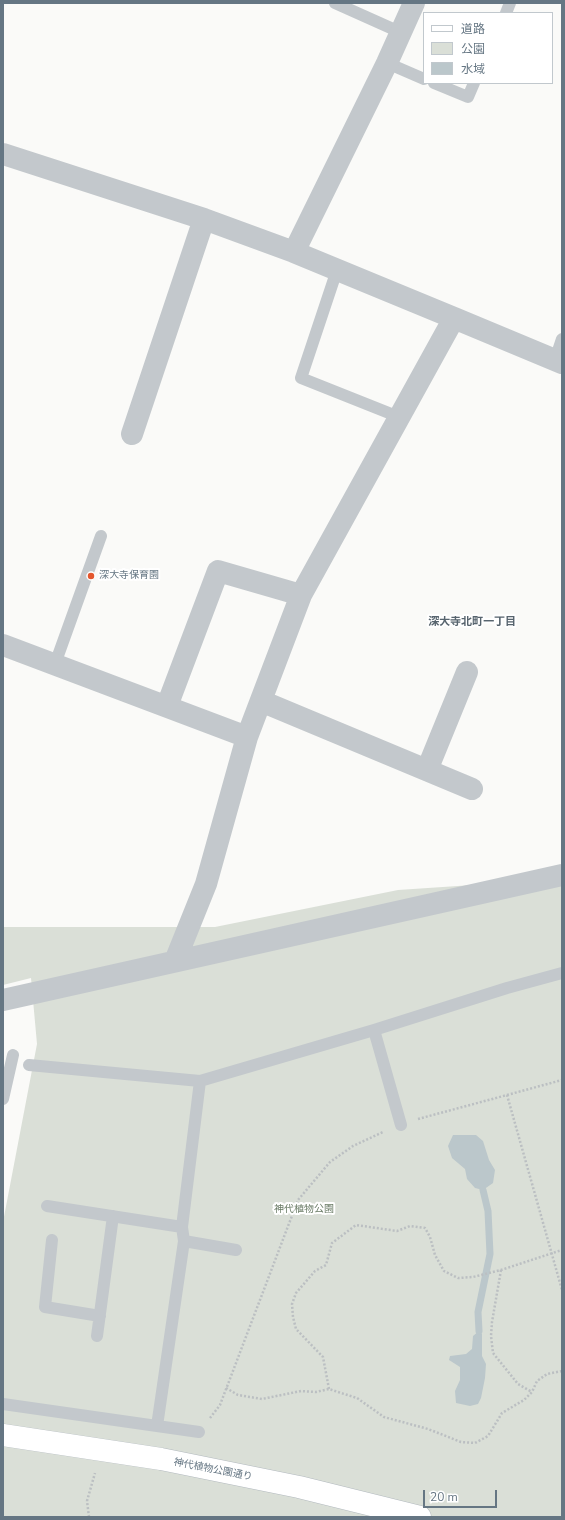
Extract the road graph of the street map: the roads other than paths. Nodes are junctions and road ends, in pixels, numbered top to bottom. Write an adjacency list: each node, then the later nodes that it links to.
1 (335, 3): 3 (lane)
2 (414, 3): 3 (street)
3 (402, 33): 4 (street)
4 (387, 63): 5 (lane); 10 (street)
5 (423, 79)
6 (436, 84): 7 (lane)
7 (474, 84)
8 (3, 154): 9 (street)
9 (204, 219): 10 (street); 16 (street)
10 (294, 252): 11 (street)
11 (337, 270): 12 (street); 15 (lane)
12 (454, 318): 14 (street); 15 (street)
13 (562, 339): 14 (lane)
14 (558, 362)
15 (399, 417): 18 (street)
16 (132, 434)
17 (100, 536): 20 (lane)
18 (301, 595): 22 (street); 23 (street)
19 (3, 645): 20 (street)
20 (55, 664): 23 (street)
21 (467, 672): 25 (street)
22 (261, 701): 24 (street); 25 (street)
23 (167, 706): 24 (street)
24 (248, 737): 28 (street)
25 (427, 770): 26 (street)
26 (472, 789)
27 (562, 875): 28 (street)
28 (175, 961): 30 (street)
29 (562, 973): 31 (lane)
30 (3, 1000)
31 (374, 1030): 34 (lane); 36 (lane)
32 (13, 1055): 35 (lane)
33 (29, 1065): 34 (lane)
34 (200, 1081): 39 (lane)
35 (3, 1099)
36 (401, 1125)
37 (47, 1206): 38 (lane)
38 (113, 1216): 39 (lane); 43 (lane)
39 (182, 1227): 41 (lane)
40 (52, 1240): 43 (lane)
41 (184, 1241): 42 (lane); 46 (lane)
42 (236, 1250)
43 (100, 1316): 44 (lane)
44 (98, 1336)
45 (3, 1404): 46 (lane)
46 (157, 1426): 47 (lane)
47 (199, 1432)
48 (3, 1435): 49 (street, 神代植物公園通り)
49 (420, 1517)

